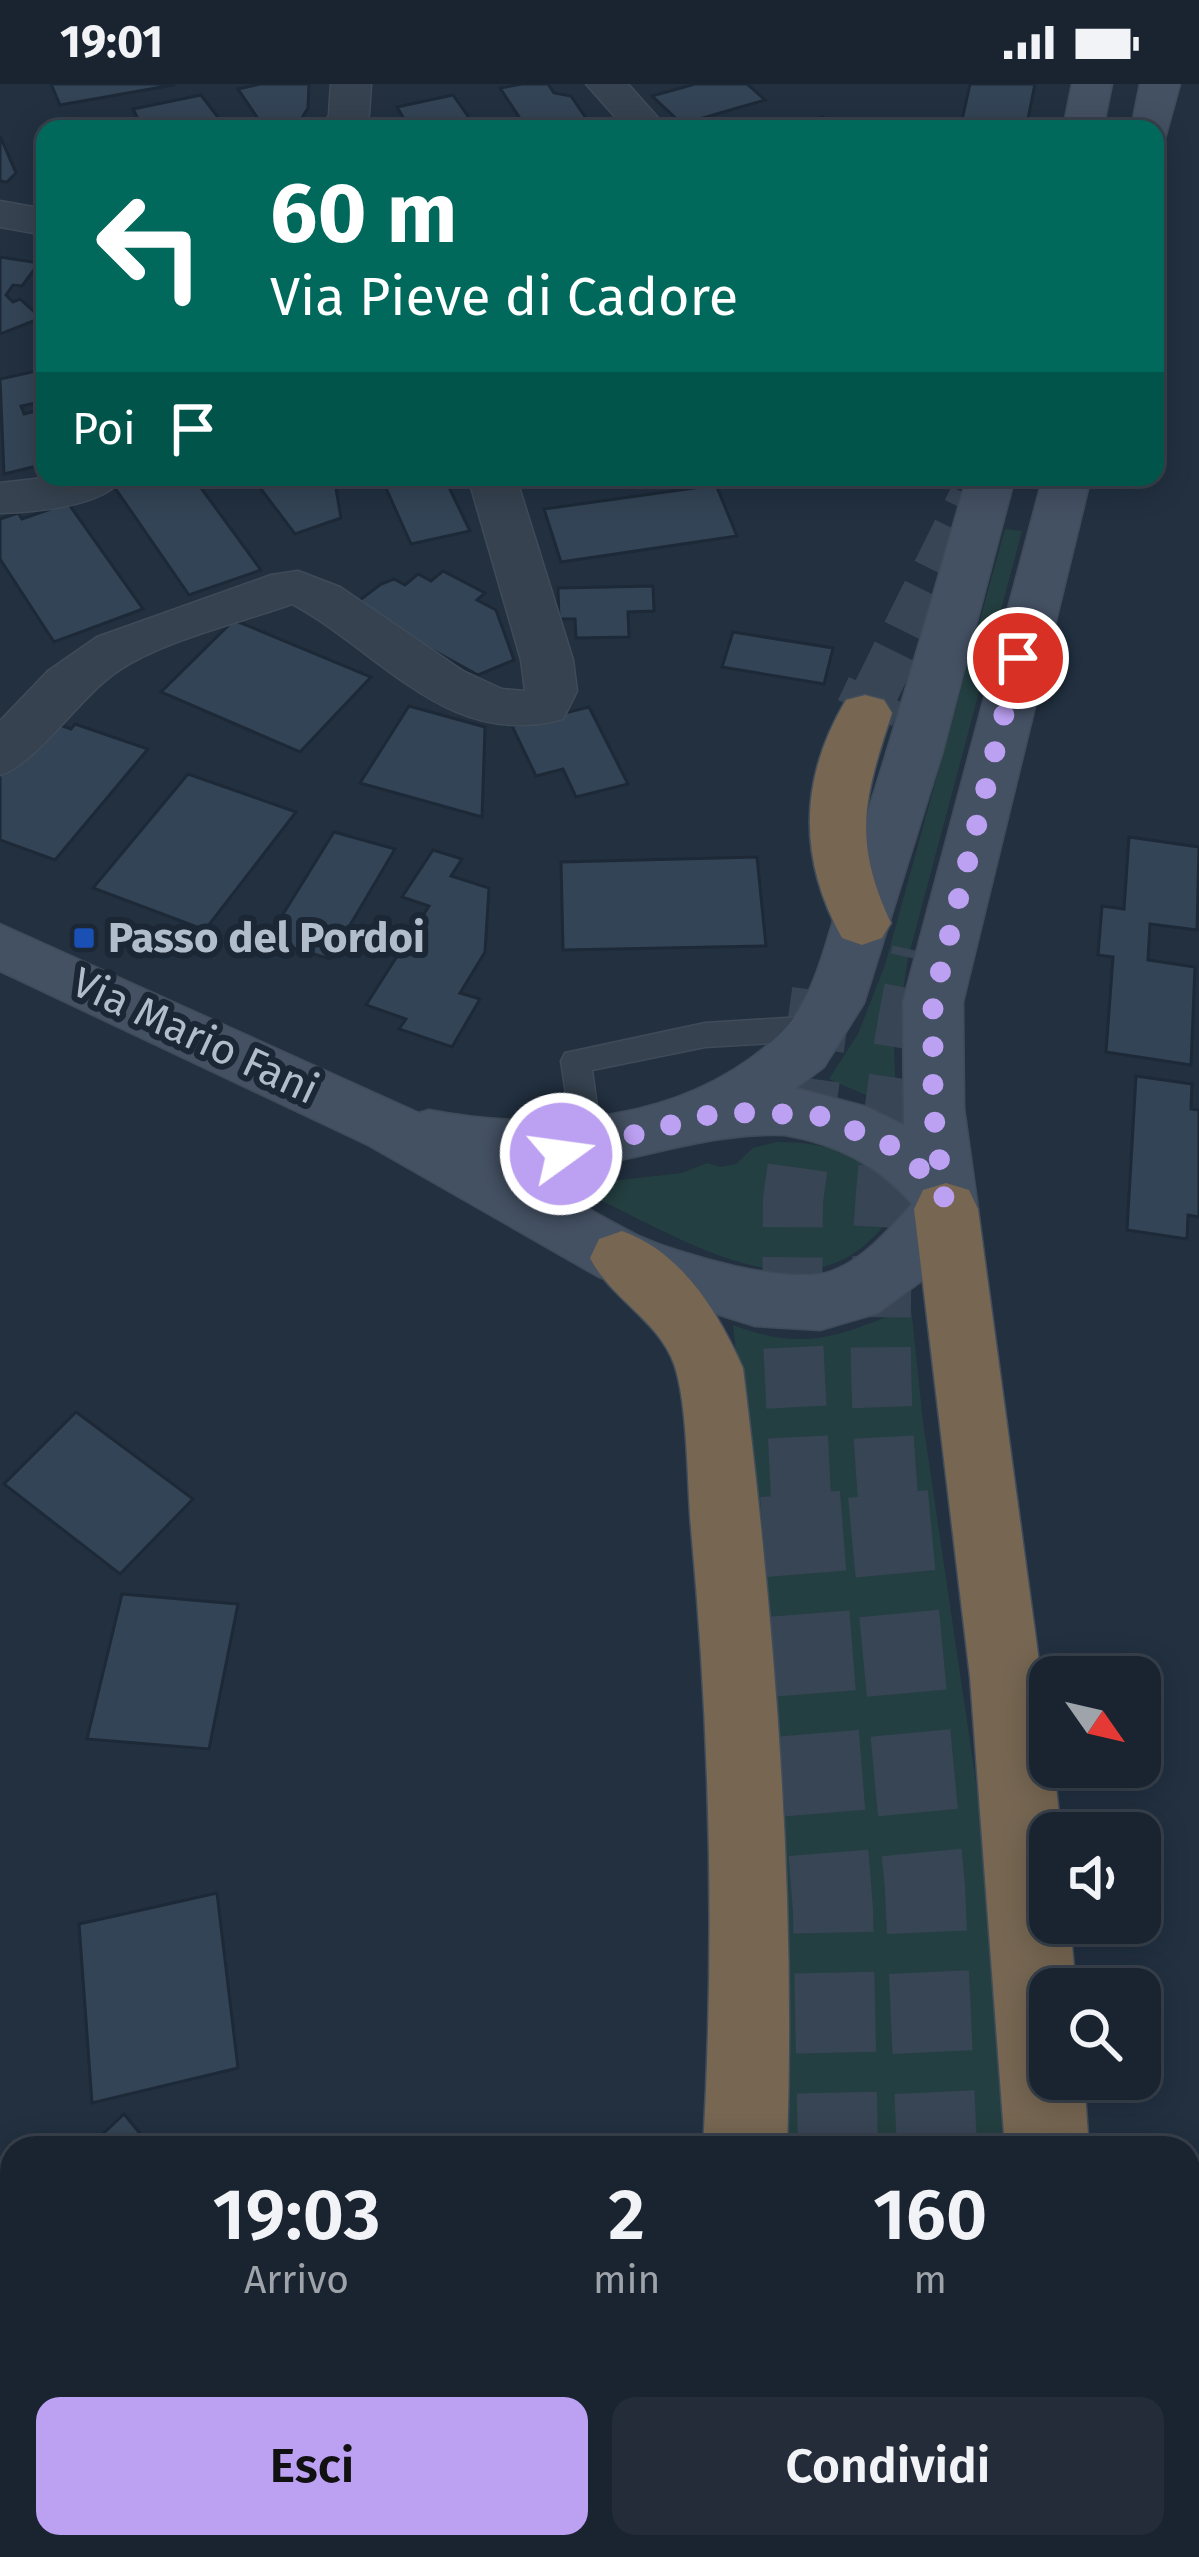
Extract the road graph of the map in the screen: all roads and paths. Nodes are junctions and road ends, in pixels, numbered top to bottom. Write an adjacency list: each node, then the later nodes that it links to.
1 (351, 84): 5 (street)
2 (606, 84): 6 (street)
3 (1092, 84): 7 (street)
4 (1160, 84): 8 (street)
5 (346, 120)
6 (640, 120)
7 (1085, 120)
8 (1153, 120)
9 (0, 214): 10 (street)
10 (36, 220)
11 (74, 486): 15 (street)
12 (495, 486): 17 (street)
13 (989, 486): 18 (street)
14 (1065, 486): 24 (street)
15 (0, 498)
16 (865, 713): 18 (highway)
17 (0, 756)
18 (862, 923): 20 (street)
19 (0, 946): 22 (street, Via Mario Fani)
20 (819, 1028): 21 (street); 23 (lane)
21 (720, 1112): 23 (street); 24 (street)
22 (390, 1127): 23 (street); 25 (street)
23 (586, 1144): 25 (street)
24 (945, 1203): 26 (street); 28 (highway)
25 (544, 1215): 26 (street)
26 (622, 1258): 27 (highway)
27 (745, 2136)
28 (1046, 2136)

